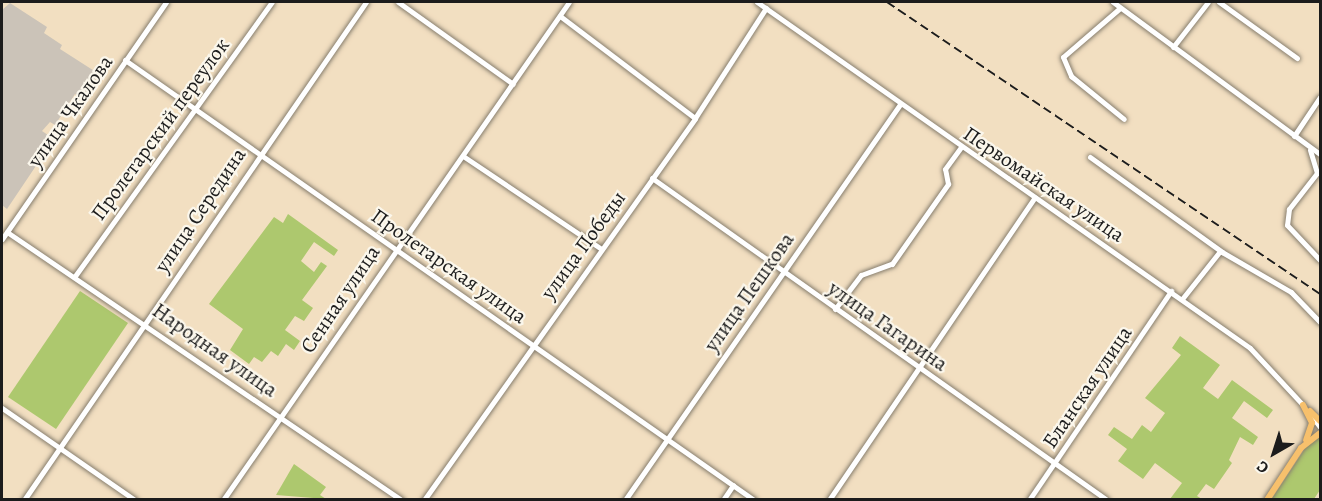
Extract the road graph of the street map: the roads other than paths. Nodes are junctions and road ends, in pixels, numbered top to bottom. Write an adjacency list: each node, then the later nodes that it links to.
1 (166, 2): 15 (street, улица Чкалова)
2 (272, 2): 19 (street, Пролетарский переулок)
3 (366, 2): 25 (street, улица Середина)
4 (398, 2): 16 (street)
5 (569, 2): 12 (street, Сенная улица)
6 (757, 2): 10 (street, Первомайская улица)
7 (1113, 2): 11 (street)
8 (1208, 2): 13 (street)
9 (1219, 2): 14 (street)
10 (766, 8): 18 (street, Первомайская улица); 20 (street, улица Победы)
11 (1120, 8): 13 (street); 21 (street)
12 (560, 16): 16 (street, Сенная улица); 20 (street)
13 (1173, 47): 22 (street)
14 (1297, 58)
15 (125, 60): 19 (street, Пролетарская улица); 32 (street, улица Чкалова)
16 (513, 84): 27 (street, Сенная улица)
17 (1320, 97): 22 (street)
18 (900, 104): 24 (street, Первомайская улица); 38 (street, улица Пешкова)
19 (195, 107): 25 (street, Пролетарская улица); 39 (street, Пролетарский переулок)
20 (694, 118): 30 (street, улица Победы)
21 (1124, 119)
22 (1294, 136): 23 (street)
23 (1305, 144): 26 (street); 29 (street)
24 (961, 147): 31 (street, Первомайская улица); 42 (street)
25 (258, 153): 34 (street, Пролетарская улица); 43 (street, улица Середина)
26 (1320, 154)
27 (464, 156): 34 (street, Сенная улица); 35 (street)
28 (1090, 157): 36 (street)
29 (1319, 162): 37 (street)
30 (652, 178): 35 (street, улица Победы); 38 (street, улица Гагарина)
31 (1035, 197): 40 (street, Первомайская улица); 46 (street)
32 (7, 232): 33 (street, улица Чкалова); 39 (street, Народная улица)
33 (2, 239)
34 (394, 248): 45 (street, Пролетарская улица); 50 (street, Сенная улица)
35 (600, 248): 45 (street, улица Победы)
36 (1220, 251): 41 (street); 44 (street)
37 (1320, 260)
38 (784, 272): 42 (street, улица Гагарина); 54 (street, улица Пешкова)
39 (75, 276): 43 (street, Народная улица)
40 (1171, 291): 41 (street, Первомайская улица); 57 (street, Бланская улица)
41 (1182, 299): 47 (street, Первомайская улица)
42 (835, 309): 46 (street, улица Гагарина)
43 (144, 321): 50 (street, Народная улица); 55 (street, улица Середина)
44 (1320, 322)
45 (532, 344): 54 (street, Пролетарская улица); 63 (street, улица Победы)
46 (919, 368): 57 (street, улица Гагарина); 67 (street)
47 (1303, 405): 49 (main road); 51 (main road)
48 (2, 408): 55 (street)
49 (1309, 413): 52 (street); 56 (main road)
50 (281, 416): 61 (street, Сенная улица); 62 (street, Народная улица)
51 (1320, 421)
52 (1320, 428)
53 (1320, 434): 56 (main road)
54 (667, 437): 58 (street, Пролетарская улица); 64 (street, улица Пешкова)
55 (60, 447): 59 (street, улица Середина); 60 (street)
56 (1301, 448): 70 (main road)
57 (1056, 463): 68 (street, Бланская улица); 69 (street, улица Гагарина)
58 (733, 485): 65 (street); 66 (street, Пролетарская улица)
59 (24, 500)
60 (135, 500)
61 (223, 500)
62 (401, 500)
63 (424, 500)
64 (625, 500)
65 (723, 500)
66 (754, 500)
67 (829, 500)
68 (1029, 500)
69 (1107, 500)
70 (1267, 500)

